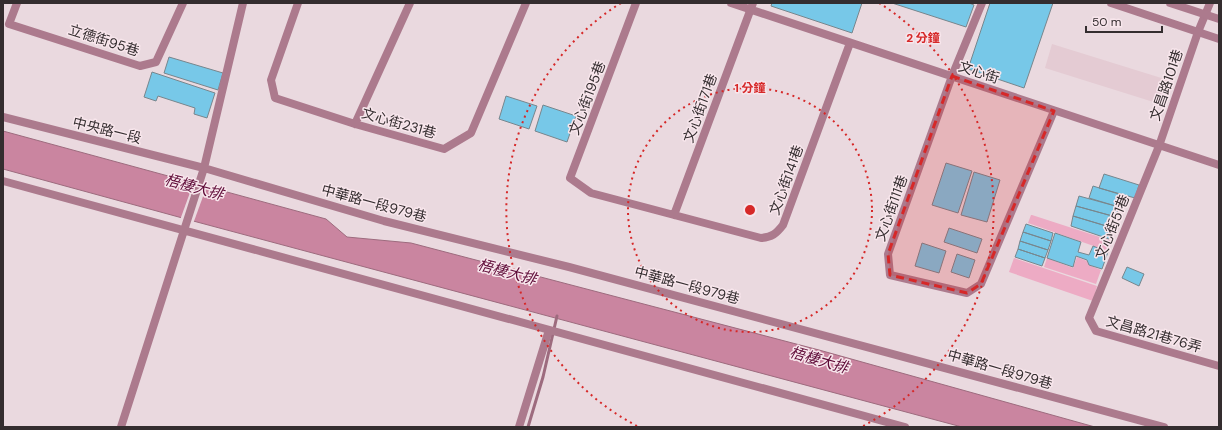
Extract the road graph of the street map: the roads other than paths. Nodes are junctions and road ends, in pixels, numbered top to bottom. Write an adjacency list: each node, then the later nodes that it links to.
1 (17, 3): 16 (street)
2 (183, 3): 16 (street, 立德街95巷)
3 (243, 3): 26 (street)
4 (298, 3): 23 (street, 文心街231巷)
5 (410, 3): 23 (street)
6 (526, 3): 23 (street, 文心街231巷)
7 (636, 3): 28 (street, 文心街195巷)
8 (731, 3): 13 (street, 文心街)
9 (982, 3): 20 (street)
10 (1111, 3): 17 (street)
11 (1170, 3): 14 (street)
12 (1210, 3): 14 (street, 文昌路101巷)
13 (752, 7): 19 (street, 文心街); 29 (street, 文心街171巷)
14 (1205, 14): 15 (street); 17 (street, 文昌路101巷)
15 (1219, 19)
16 (6, 23)
17 (1198, 32): 18 (street); 24 (street, 文昌路101巷)
18 (1219, 39)
19 (850, 43): 20 (street, 文心街); 29 (street, 文心街141巷)
20 (952, 76): 21 (street, 文心街); 21 (street, 文心街111巷)
21 (1054, 111): 24 (street, 文心街)
22 (3, 117): 26 (street, 中央路一段)
23 (355, 124)
24 (1158, 146): 25 (street, 文心街); 31 (street, 文心街51巷)
25 (1219, 165)
26 (204, 168): 30 (street); 37 (street, 中華路一段979巷)
27 (3, 182): 30 (street)
28 (591, 193): 29 (street, 文心街141巷)
29 (674, 215)
30 (185, 231): 32 (street); 34 (street)
31 (1089, 318): 33 (street, 文昌路21巷76弄)
32 (549, 330): 35 (street); 36 (street)
33 (1219, 366)
34 (121, 427)
35 (519, 427)
36 (905, 427)
37 (1164, 427)

